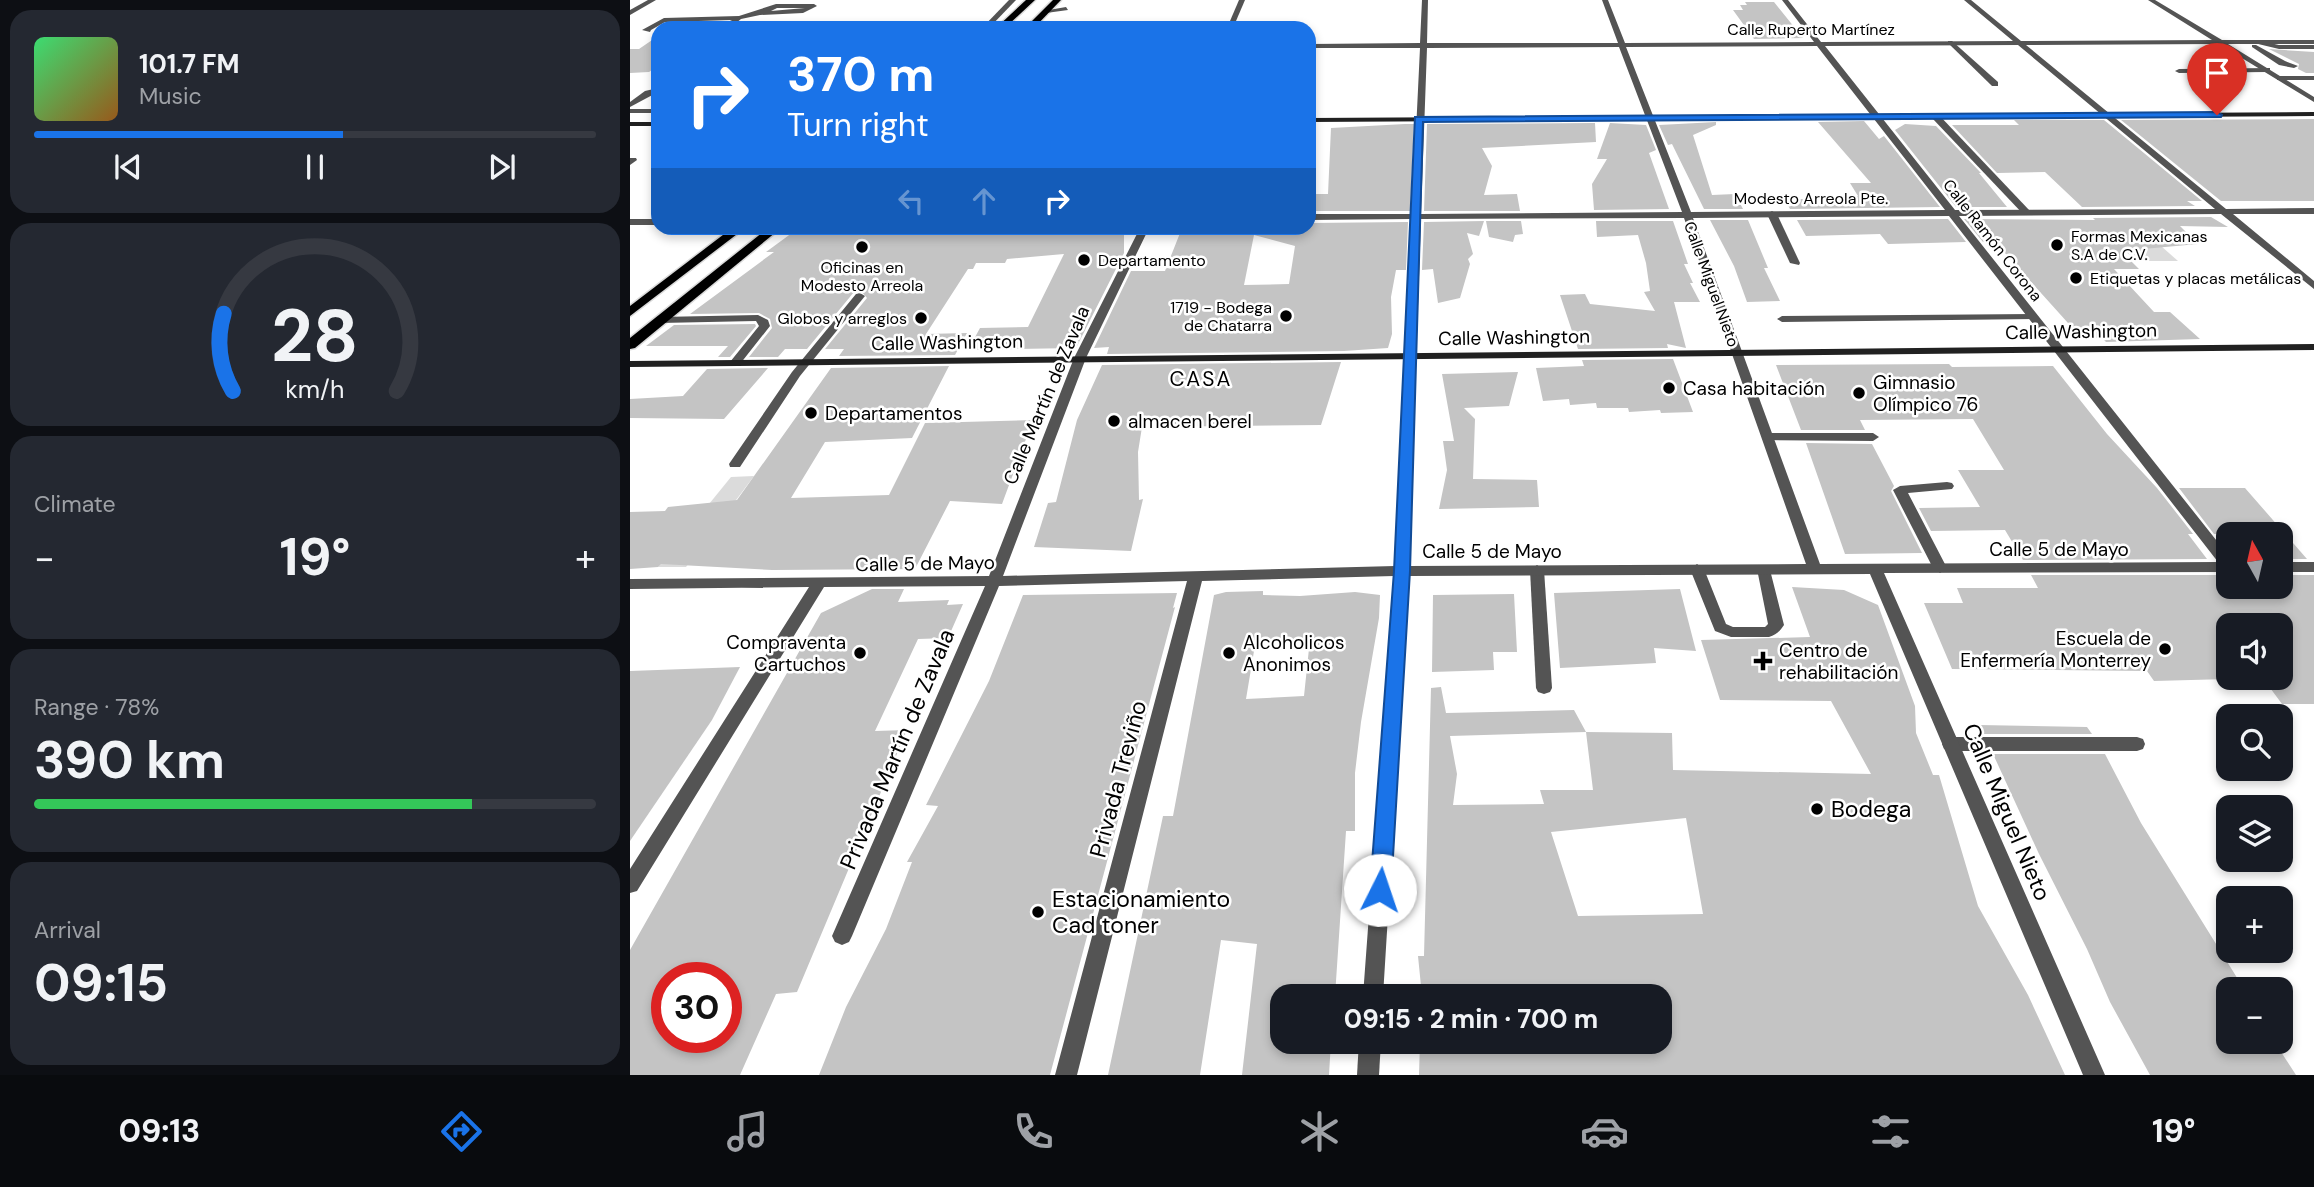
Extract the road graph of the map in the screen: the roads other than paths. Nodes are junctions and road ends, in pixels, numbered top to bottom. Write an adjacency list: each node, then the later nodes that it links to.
1 (653, 0): 13 (street)
2 (1013, 0): 18 (street)
3 (1031, 0): 19 (main road)
4 (1057, 0): 12 (main road)
5 (1242, 0): 21 (street)
6 (1425, 0): 30 (street)
7 (1605, 0): 28 (street, Calle Miguel Nieto)
8 (1785, 0): 23 (street, Calle Ramón Corona)
9 (1967, 0): 22 (street)
10 (2151, 0): 25 (street)
11 (1066, 9): 12 (street)
12 (1046, 11): 20 (main road)
13 (630, 13)
14 (760, 13): 14 (street); 15 (street)
15 (739, 18): 16 (street); 17 (street)
16 (661, 21)
17 (735, 21)
18 (992, 21)
19 (1008, 21)
20 (1035, 21)
21 (1233, 21)
22 (2016, 41): 24 (street, Calle Ruperto Martínez); 25 (street, Calle Ruperto Martínez); 45 (street)
23 (1818, 42): 24 (street, Calle Ruperto Martínez); 28 (street, Calle Ruperto Martínez); 46 (street, Calle Ramón Corona)
24 (1950, 42): 37 (street)
25 (2221, 42): 26 (street, Calle Ruperto Martínez); 33 (street)
26 (2252, 42): 27 (street, Calle Ruperto Martínez); 31 (street); 32 (street)
27 (2314, 42)
28 (1622, 44): 30 (street, Calle Ruperto Martínez); 48 (street, Calle Miguel Nieto)
29 (1316, 46): 30 (street, Calle Ruperto Martínez)
30 (1422, 46): 49 (street)
31 (2314, 47)
32 (2294, 66)
33 (2267, 70): 34 (street); 35 (street)
34 (2179, 71)
35 (2280, 78): 36 (street); 39 (street)
36 (2314, 78)
37 (1995, 84)
38 (651, 92): 40 (street)
39 (2314, 100)
40 (630, 105)
41 (630, 111): 42 (street)
42 (651, 111)
43 (651, 114): 51 (street)
44 (2314, 114): 45 (main road)
45 (2109, 115): 47 (main road); 52 (street)
46 (1876, 116): 47 (main road); 48 (main road); 54 (street, Calle Ramón Corona)
47 (1935, 116): 55 (street)
48 (1651, 117): 49 (main road); 56 (street, Calle Miguel Nieto)
49 (1418, 119): 50 (main road); 59 (street)
50 (1316, 120)
51 (634, 124)
52 (2221, 211): 53 (street, Modesto Arreola Pte.); 55 (street, Modesto Arreola Pte.); 66 (street)
53 (2314, 211)
54 (1952, 213): 55 (street, Modesto Arreola Pte.); 57 (street, Modesto Arreola Pte.); 69 (street, Calle Ramón Corona)
55 (2027, 213)
56 (1687, 214): 57 (street, Modesto Arreola Pte.); 59 (street, Modesto Arreola Pte.); 75 (street, Calle Miguel Nieto)
57 (1772, 214): 65 (street)
58 (1316, 217): 59 (street, Modesto Arreola Pte.)
59 (1417, 217): 76 (street)
60 (630, 222): 61 (street)
61 (651, 222)
62 (729, 235): 68 (main road)
63 (766, 235): 71 (main road)
64 (1141, 235): 77 (street, Calle Martín de Zavala)
65 (1795, 263)
66 (2314, 286)
67 (860, 296): 79 (street)
68 (630, 312)
69 (2034, 317): 70 (street); 74 (street, Calle Ramón Corona)
70 (1782, 319)
71 (660, 320): 72 (main road); 78 (street)
72 (630, 345)
73 (2314, 347): 74 (main road, Calle Washington)
74 (2058, 349): 75 (main road, Calle Washington); 85 (street, Calle Ramón Corona)
75 (1738, 353): 76 (main road, Calle Washington); 81 (street, Calle Miguel Nieto)
76 (1411, 356): 77 (main road, Calle Washington); 95 (street)
77 (1080, 358): 79 (main road, Calle Washington); 97 (street, Calle Martín de Zavala)
78 (736, 362): 79 (main road, Calle Washington); 80 (main road, Calle Washington)
79 (807, 362): 83 (street)
80 (630, 364)
81 (1768, 437): 82 (street); 92 (street, Calle Miguel Nieto)
82 (1874, 437)
83 (736, 464)
84 (1947, 486): 89 (street)
85 (2216, 551)
86 (2216, 566): 89 (street, Calle 5 de Mayo)
87 (2293, 567): 88 (street)
88 (2314, 567)
89 (1940, 568): 93 (street, Calle 5 de Mayo)
90 (1697, 569): 91 (street, Calle 5 de Mayo); 91 (street); 94 (street, Calle 5 de Mayo)
91 (1765, 569): 92 (street, Calle 5 de Mayo)
92 (1815, 569): 93 (street, Calle 5 de Mayo)
93 (1875, 569): 101 (street, Calle Miguel Nieto)
94 (1537, 570): 95 (street, Calle 5 de Mayo); 100 (street)
95 (1402, 571): 96 (street, Calle 5 de Mayo); 105 (street)
96 (1196, 576): 97 (street, Calle 5 de Mayo); 107 (street, Privada Treviño)
97 (994, 581): 98 (street, Calle 5 de Mayo); 104 (street, Privada Martín de Zavala)
98 (818, 583): 99 (street, Calle 5 de Mayo); 103 (street)
99 (630, 584)
100 (1544, 688)
101 (1950, 744): 102 (street); 109 (street, Calle Miguel Nieto)
102 (2137, 744)
103 (630, 885)
104 (842, 936)
105 (1374, 984)
106 (1369, 1054): 108 (street)
107 (1066, 1075)
108 (1368, 1075)
109 (2094, 1075)

